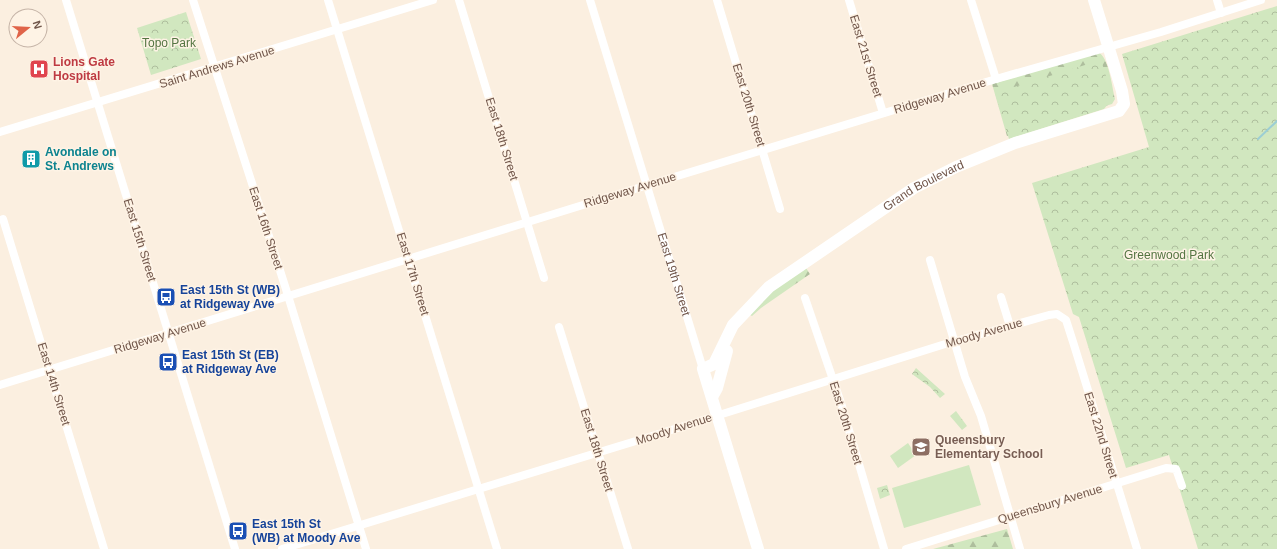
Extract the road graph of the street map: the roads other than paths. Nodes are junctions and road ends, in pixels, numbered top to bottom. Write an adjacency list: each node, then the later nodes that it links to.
1 (66, 0): 18 (street, East 15th Street)
2 (193, 0): 16 (street, East 16th Street)
3 (328, 0): 14 (street, East 17th Street)
4 (433, 0): 14 (street, Saint Andrews Avenue)
5 (459, 0): 25 (street, East 18th Street)
6 (590, 0): 22 (street, East 19th Street)
7 (717, 0): 21 (street, East 20th Street)
8 (849, 0): 19 (street, East 21st Street)
9 (972, 0): 17 (street)
10 (1094, 0): 15 (street)
11 (1217, 0): 13 (street)
12 (1261, 0): 13 (street, Ridgeway Avenue)
13 (1220, 13): 15 (street, Ridgeway Avenue)
14 (337, 30): 16 (street, Saint Andrews Avenue); 26 (street, East 17th Street)
15 (1108, 46): 17 (street, Ridgeway Avenue); 32 (street, Grand Boulevard)
16 (214, 68): 18 (street, Saint Andrews Avenue); 29 (street, East 16th Street)
17 (996, 79): 19 (street, Ridgeway Avenue)
18 (98, 103): 20 (street, Saint Andrews Avenue); 36 (street, East 15th Street)
19 (884, 113): 21 (street, Ridgeway Avenue)
20 (0, 132)
21 (763, 150): 22 (street, Ridgeway Avenue); 23 (street, East 20th Street)
22 (647, 185): 25 (street, Ridgeway Avenue); 38 (street, East 19th Street)
23 (780, 209)
24 (3, 219): 39 (street, East 14th Street)
25 (527, 222): 26 (street, Ridgeway Avenue); 28 (street, East 18th Street)
26 (408, 260): 29 (street, Ridgeway Avenue); 47 (street, East 17th Street)
27 (930, 260): 37 (street)
28 (544, 278)
29 (288, 297): 36 (street, Ridgeway Avenue); 49 (street, East 16th Street)
30 (1001, 297): 34 (street)
31 (805, 298): 40 (street, East 20th Street)
32 (747, 311): 38 (street, Grand Boulevard); 42 (street, Grand Boulevard)
33 (1066, 320): 34 (street, Moody Avenue); 45 (street, East 22nd Street)
34 (1010, 326): 37 (street, Moody Avenue)
35 (559, 327): 44 (street, East 18th Street)
36 (169, 334): 39 (street, Ridgeway Avenue); 51 (street, East 15th Street)
37 (954, 342): 40 (street, Moody Avenue); 48 (street)
38 (703, 369): 42 (street, East 19th Street)
39 (50, 371): 41 (street, Ridgeway Avenue); 50 (street, East 14th Street)
40 (832, 379): 43 (street, Moody Avenue); 57 (street, East 20th Street)
41 (0, 385)
42 (712, 397): 43 (street, East 19th Street)
43 (717, 415): 44 (street, Moody Avenue); 56 (street, East 19th Street)
44 (598, 453): 47 (street, Moody Avenue); 55 (street, East 18th Street)
45 (1116, 483): 46 (street, Queensbury Avenue); 48 (street, Queensbury Avenue); 60 (street, East 22nd Street)
46 (1182, 486)
47 (479, 488): 49 (street, Moody Avenue); 54 (street, East 17th Street)
48 (1011, 516): 58 (street, Queensbury Avenue); 59 (street)
49 (358, 525): 52 (street, Moody Avenue); 53 (street, East 16th Street)
50 (104, 549)
51 (235, 549)
52 (282, 549)
53 (366, 549)
54 (497, 549)
55 (628, 549)
56 (758, 549)
57 (884, 549)
58 (906, 549)
59 (1020, 549)
60 (1137, 549)

